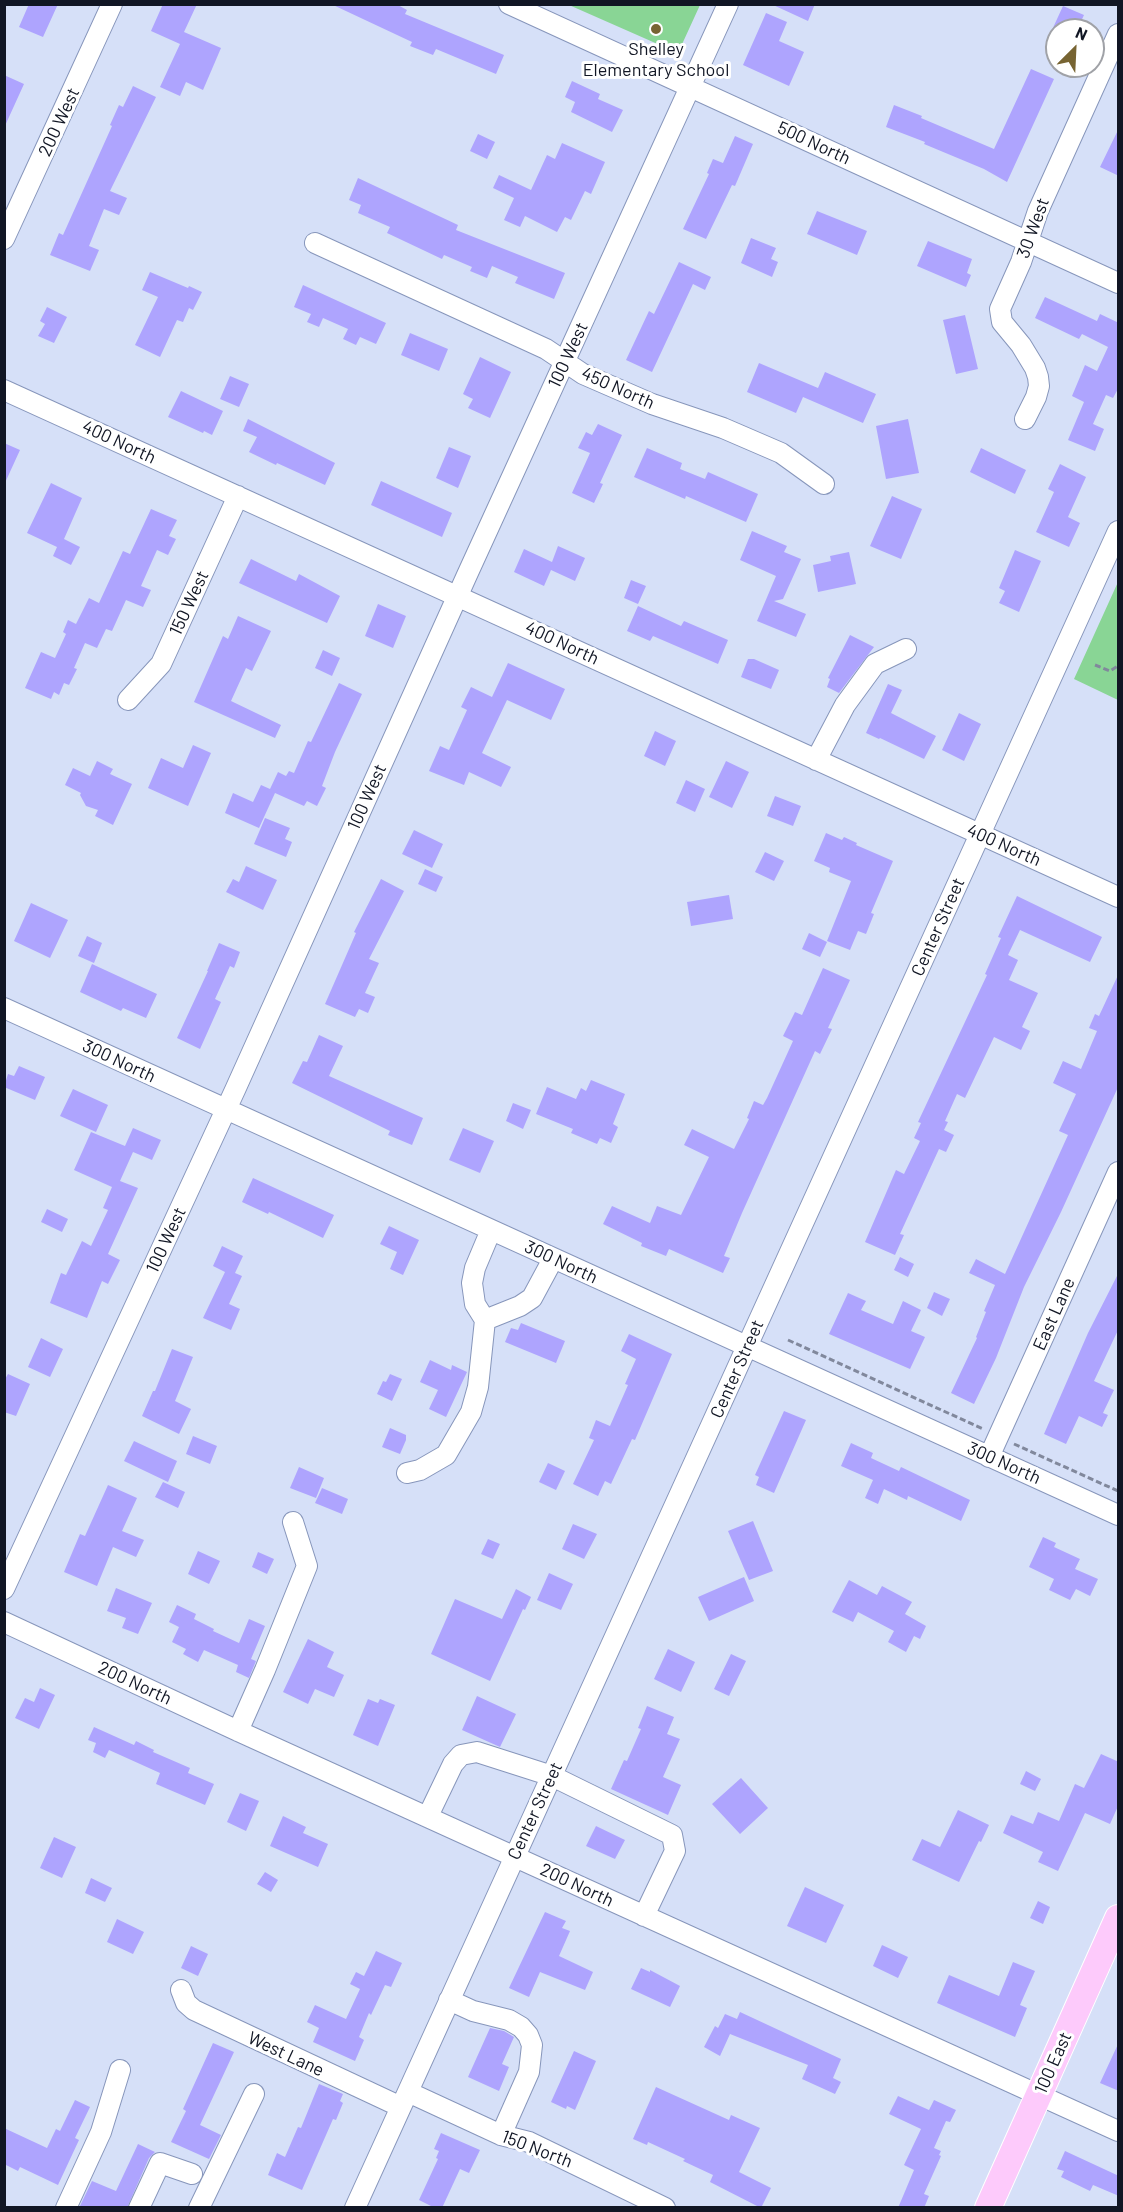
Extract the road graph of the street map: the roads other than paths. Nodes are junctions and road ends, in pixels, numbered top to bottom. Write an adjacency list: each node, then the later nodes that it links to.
1 (112, 4): 6 (street, 200 West)
2 (509, 4): 5 (street, 500 North)
3 (728, 4): 5 (street, 100 West)
4 (1119, 34): 7 (street, 30 West)
5 (691, 86): 7 (street, 500 North); 10 (street, 100 West)
6 (4, 239)
7 (1028, 240): 9 (street, 500 North); 12 (street, 30 West)
8 (315, 243): 10 (street, 450 North)
9 (1119, 283)
10 (564, 362): 13 (street, 450 North); 16 (street, 100 West)
11 (4, 390): 14 (street, 400 North)
12 (1025, 419)
13 (824, 484)
14 (238, 496): 16 (street, 400 North); 18 (street, 150 West)
15 (1119, 531): 20 (street, Center Street)
16 (458, 596): 19 (street, 400 North); 23 (street, 100 West)
17 (906, 649): 19 (street)
18 (128, 700)
19 (816, 760): 20 (street, 400 North)
20 (980, 835): 21 (street, 400 North); 28 (street, Center Street)
21 (1119, 897)
22 (4, 1008): 23 (street, 300 North)
23 (226, 1110): 25 (street, 300 North); 33 (street, 100 West)
24 (1119, 1172): 29 (street, East Lane)
25 (491, 1230): 26 (street, 300 North); 27 (street)
26 (553, 1259): 27 (street); 28 (street, 300 North)
27 (485, 1320): 30 (street)
28 (747, 1347): 29 (street, 300 North); 36 (street, Center Street)
29 (989, 1457): 31 (street, 300 North)
30 (407, 1473)
31 (1119, 1515)
32 (293, 1521): 35 (street)
33 (4, 1589)
34 (4, 1622): 35 (street, 200 North)
35 (238, 1731): 37 (street, 200 North)
36 (552, 1776): 37 (street); 38 (street, Center Street); 39 (street)
37 (428, 1816): 38 (street, 200 North)
38 (515, 1856): 39 (street, 200 North); 43 (street, Center Street)
39 (644, 1916): 46 (street, 200 North)
40 (1119, 1918): 41 (main road, 100 East)
41 (1112, 1947): 46 (main road, 100 East)
42 (181, 1990): 47 (street, West Lane)
43 (449, 2000): 47 (street, Center Street); 49 (street)
44 (120, 2070): 52 (street)
45 (254, 2094): 54 (street)
46 (1038, 2095): 48 (street, 200 North); 57 (main road, 100 East)
47 (404, 2100): 49 (street, 150 North); 55 (street, Center Street)
48 (1119, 2131)
49 (501, 2135): 51 (street, 150 North)
50 (192, 2174): 53 (street)
51 (625, 2199): 56 (street, 150 North)
52 (66, 2208)
53 (139, 2208)
54 (199, 2208)
55 (355, 2208)
56 (665, 2208)
57 (988, 2208)

